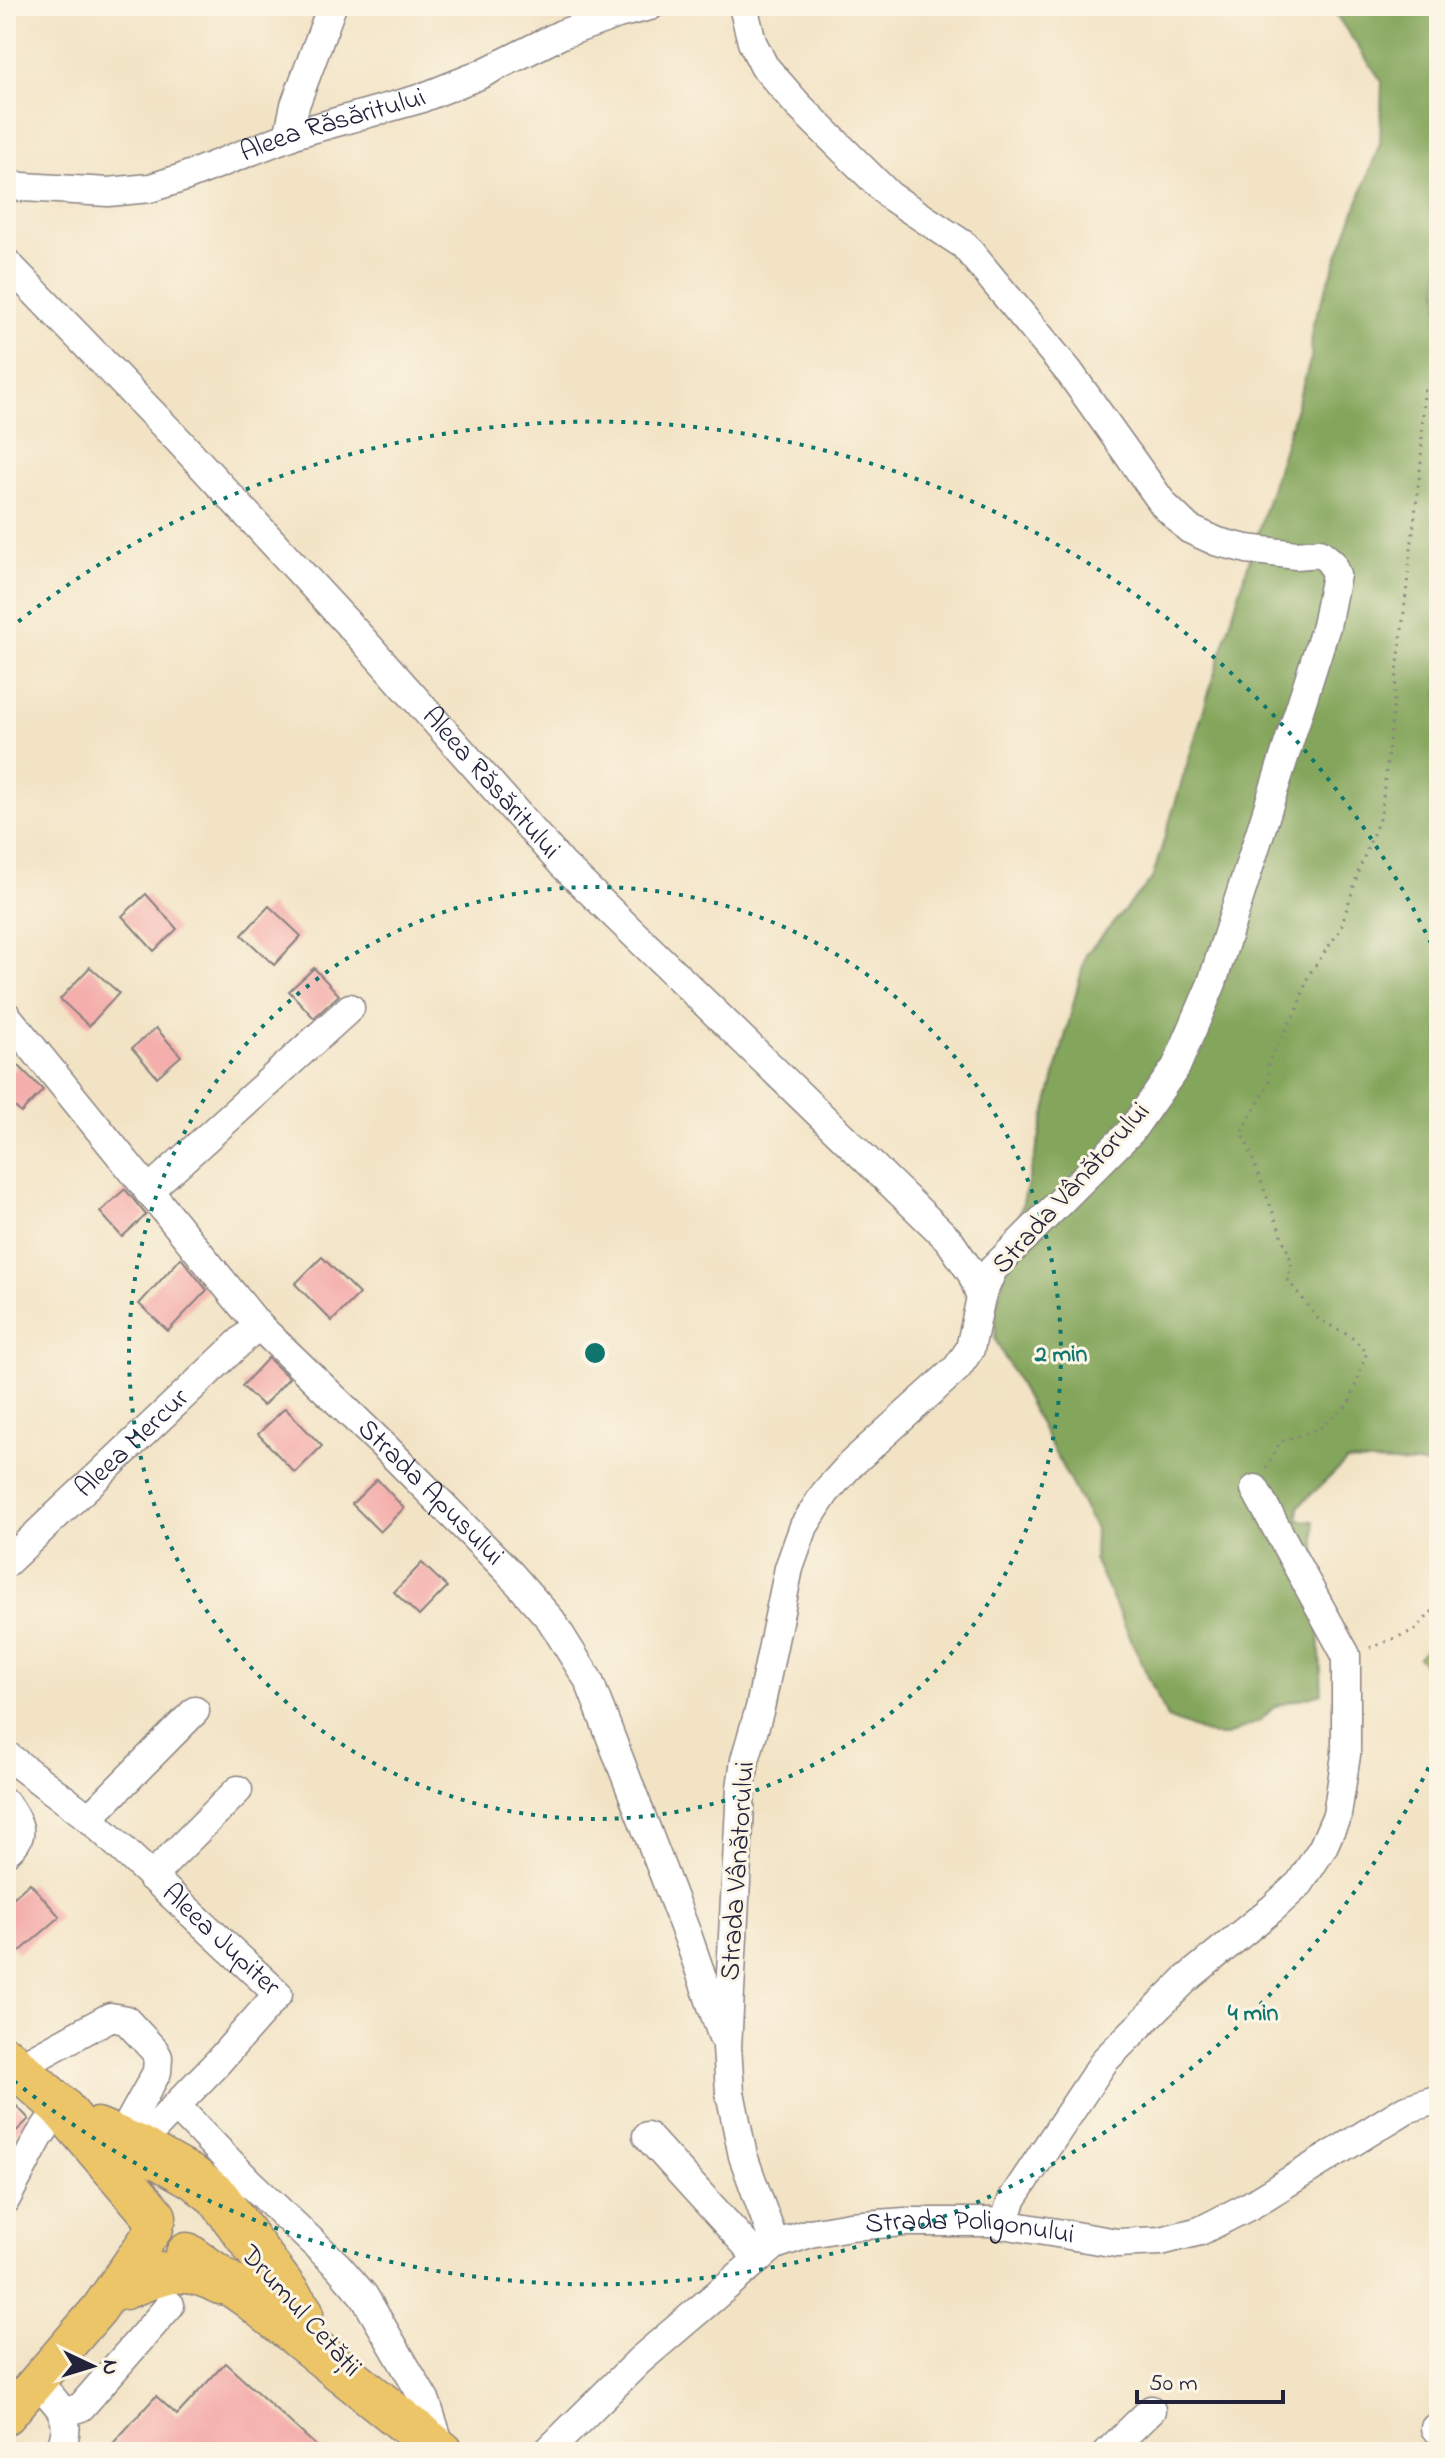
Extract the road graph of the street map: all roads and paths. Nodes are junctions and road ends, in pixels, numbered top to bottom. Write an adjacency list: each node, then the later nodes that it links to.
1 (332, 6): 4 (street)
2 (650, 6): 4 (street, Aleea Răsăritului)
3 (743, 6): 11 (street, Strada Vânătorului)
4 (288, 137): 5 (street, Aleea Răsăritului)
5 (6, 186)
6 (6, 262): 11 (street, Aleea Răsăritului)
7 (1439, 366): 13 (path)
8 (350, 1008): 10 (street)
9 (8, 1020): 10 (street, Strada Apusului)
10 (148, 1191): 12 (street, Strada Apusului)
11 (981, 1297): 24 (street, Strada Vânătorului)
12 (258, 1325): 14 (street, Aleea Mercur); 24 (street, Strada Apusului)
13 (1255, 1489): 16 (street)
14 (6, 1563)
15 (1439, 1604): 16 (path)
16 (1346, 1655): 34 (street)
17 (195, 1711): 21 (street)
18 (6, 1755): 21 (street, Aleea Jupiter)
19 (238, 1790): 23 (street)
20 (6, 1804): 22 (street)
21 (85, 1816): 23 (street, Aleea Jupiter)
22 (6, 1852)
23 (151, 1877): 29 (street, Aleea Jupiter)
24 (727, 2047): 36 (street, Strada Vânătorului)
25 (12, 2063): 28 (highway); 32 (street)
26 (1439, 2076): 30 (street)
27 (1439, 2099): 30 (street, Strada Poligonului)
28 (60, 2106): 32 (highway); 33 (street); 35 (highway)
29 (177, 2107): 32 (street, Aleea Jupiter); 47 (street)
30 (1406, 2109): 34 (street, Strada Poligonului)
31 (647, 2136): 36 (street)
32 (118, 2138): 35 (highway); 40 (highway)
33 (6, 2199)
34 (1003, 2225): 36 (street, Strada Poligonului)
35 (172, 2229): 37 (highway, Drumul Cetății); 38 (main road); 40 (highway, Drumul Cetății)
36 (767, 2252): 48 (street, Strada Poligonului)
37 (250, 2298): 38 (highway); 42 (highway, Drumul Cetății)
38 (112, 2299): 41 (main road)
39 (170, 2305): 44 (street)
40 (302, 2312): 42 (highway, Drumul Cetății)
41 (37, 2383): 44 (street); 45 (main road)
42 (383, 2404): 47 (highway, Drumul Cetății)
43 (1151, 2410): 49 (street)
44 (64, 2413): 46 (street)
45 (6, 2417)
46 (59, 2452)
47 (442, 2452)
48 (547, 2452)
49 (1108, 2452)

